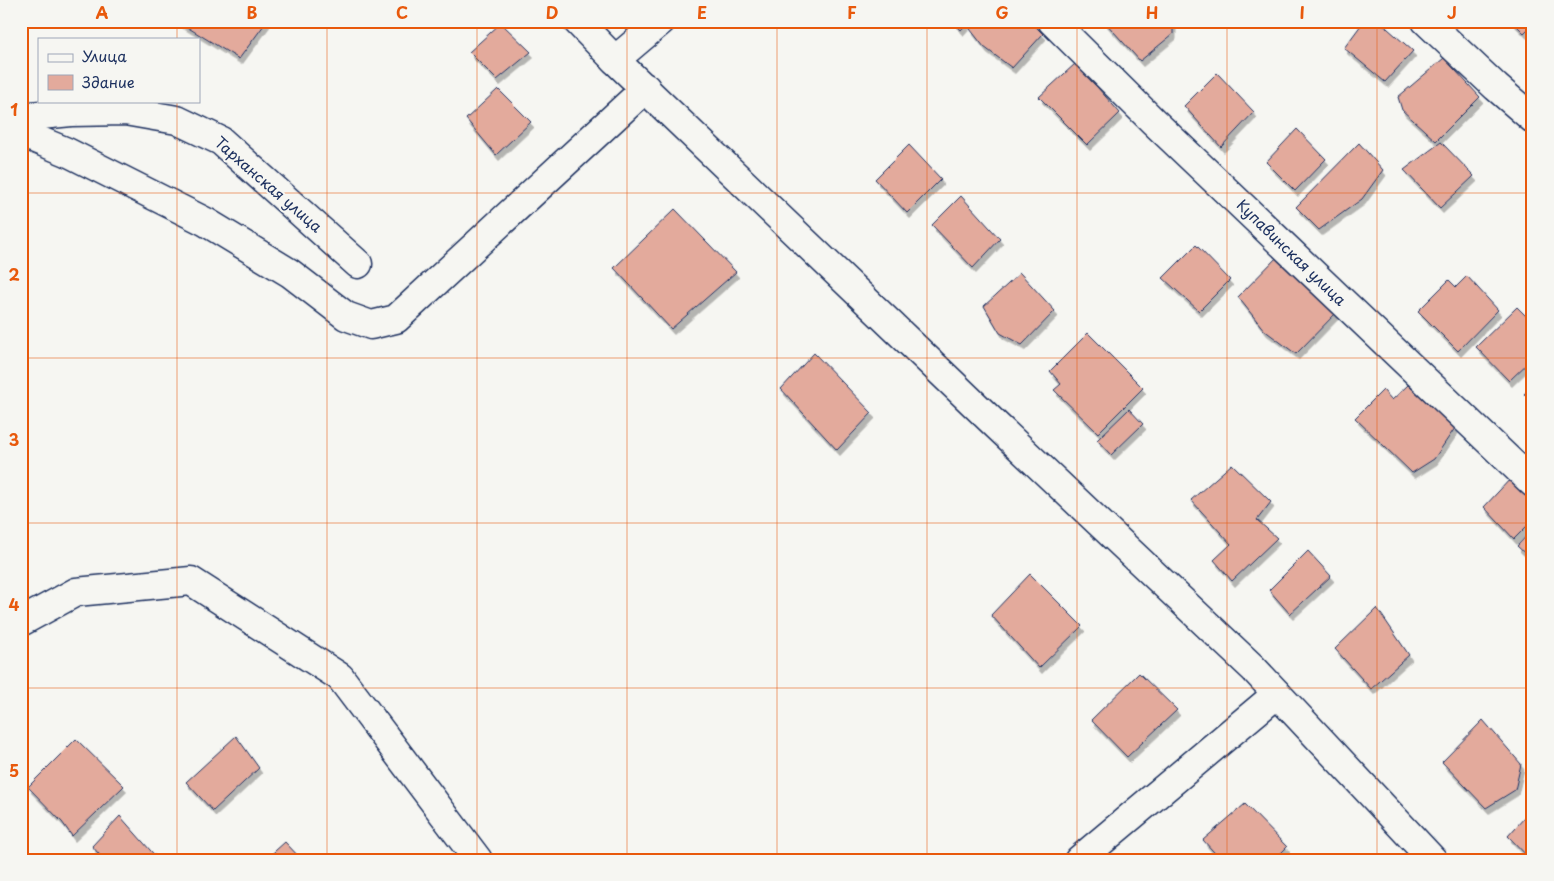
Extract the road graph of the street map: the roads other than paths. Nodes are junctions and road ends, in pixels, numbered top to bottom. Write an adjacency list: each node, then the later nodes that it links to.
1 (577, 21): 5 (street)
2 (661, 21): 5 (street)
3 (1052, 21): 13 (street, Купавинская улица)
4 (1426, 21): 9 (street)
5 (615, 60): 6 (street)
6 (646, 88): 11 (street); 15 (street)
7 (71, 112): 8 (street, Тарханская улица); 11 (street); 12 (street, Тарханская улица)
8 (21, 117)
9 (1533, 118)
10 (21, 133): 11 (street)
11 (67, 152)
12 (358, 264)
13 (1533, 483)
14 (21, 622): 16 (street)
15 (1278, 694): 17 (street); 18 (street)
16 (478, 860)
17 (1079, 860)
18 (1433, 860)

